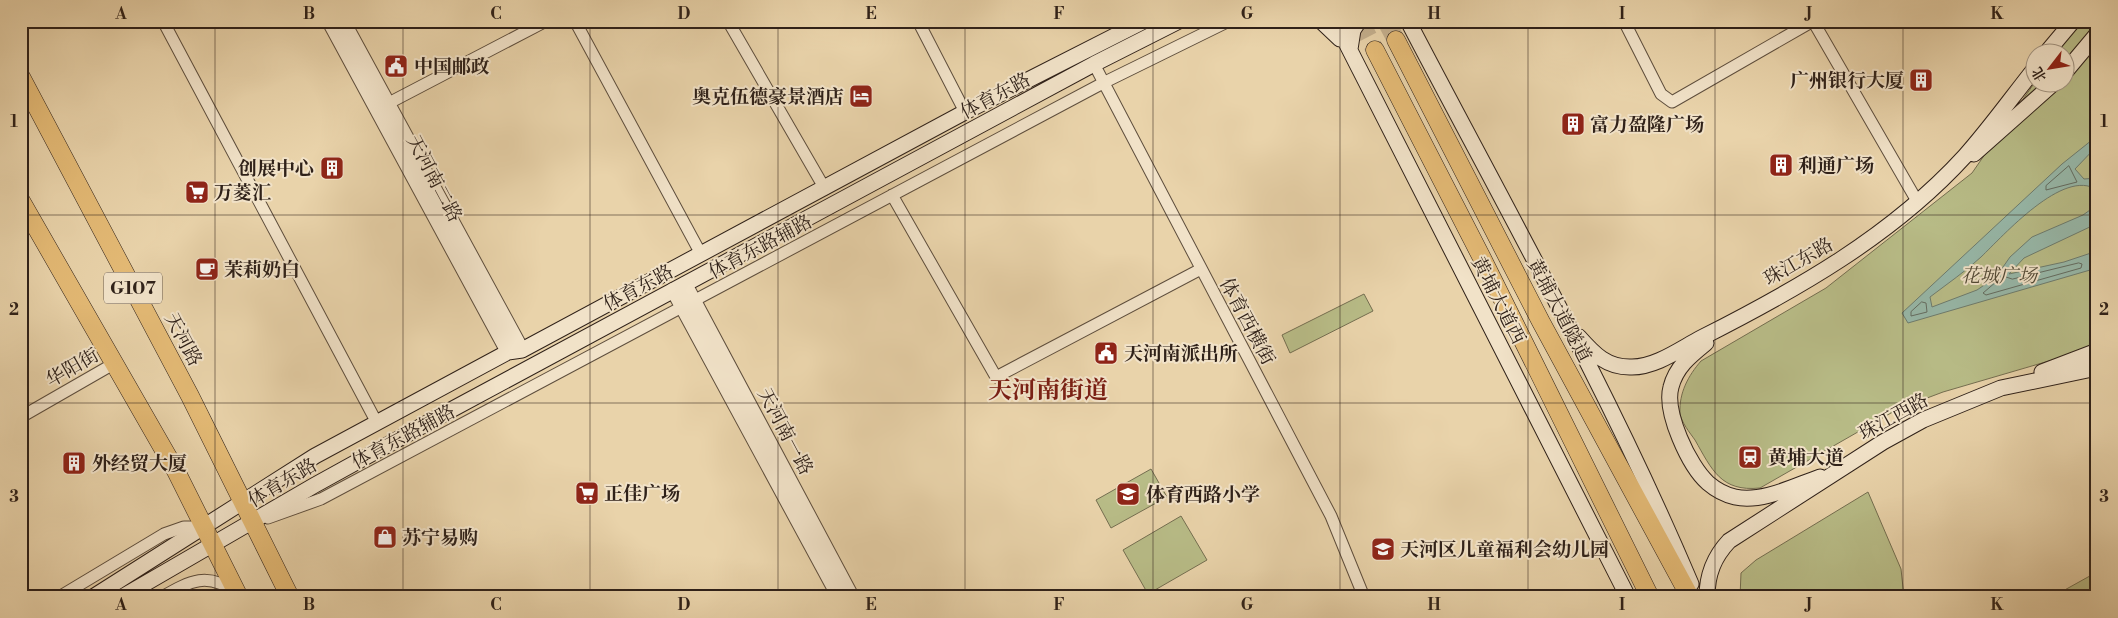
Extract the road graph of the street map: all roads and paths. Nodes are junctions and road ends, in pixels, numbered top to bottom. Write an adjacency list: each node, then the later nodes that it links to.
1 (163, 21): 47 (street)
2 (329, 21): 41 (street, 天河南二路)
3 (343, 21): 29 (street, 天河南二路)
4 (546, 21): 29 (street)
5 (575, 21): 35 (street)
6 (728, 21): 31 (street)
7 (918, 21): 30 (street)
8 (1144, 21): 30 (main road, 体育东路)
9 (1178, 21): 24 (main road, 体育东路)
10 (1229, 21): 27 (street, 体育东路辅路)
11 (1321, 21): 21 (main road)
12 (1335, 21): 21 (main road, 黄埔大道西)
13 (1359, 21): 21 (main road)
14 (1624, 21): 15 (street)
15 (1813, 21): 34 (street)
16 (2073, 21): 20 (main road)
17 (1409, 22): 38 (main road)
18 (2097, 34): 23 (main road)
19 (1396, 40): 64 (main road, 黄埔大道隧道)
20 (2055, 42)
21 (1350, 49): 62 (main road, 黄埔大道西)
22 (1375, 50): 63 (main road)
23 (2076, 59)
24 (1094, 64): 27 (street, 体育西横街); 37 (main road, 体育东路)
25 (21, 76): 49 (main road, 天河路 / G107)
26 (2026, 79): 34 (main road, 珠江东路)
27 (1105, 82): 32 (street, 体育东路辅路); 36 (street, 体育西横街)
28 (2044, 92): 34 (main road)
29 (388, 104): 41 (street, 天河南二路)
30 (965, 112): 31 (main road, 体育东路)
31 (825, 189): 35 (main road, 体育东路)
32 (892, 195): 36 (street); 39 (street, 体育东路辅路)
33 (21, 201): 43 (main road, G107)
34 (1917, 201): 40 (main road, 珠江东路)
35 (701, 254): 41 (main road, 体育东路)
36 (1202, 269): 61 (street, 体育西横街)
37 (679, 287): 39 (street); 50 (main road, 体育东路)
38 (1552, 294): 40 (main road, 珠江东路); 65 (main road)
39 (689, 304): 50 (street, 体育东路辅路); 59 (street); 60 (street, 天河南一路)
40 (1733, 322): 48 (main road)
41 (515, 351): 47 (main road, 体育东路)
42 (2097, 351): 45 (main road)
43 (115, 364): 46 (street, 华阳街); 51 (main road, G107)
44 (2097, 368): 45 (main road, 珠江西路)
45 (2001, 388): 48 (main road, 珠江西路)
46 (21, 417)
47 (377, 423): 49 (main road, 体育东路)
48 (1840, 470): 66 (main road, 珠江西路)
49 (241, 501): 50 (main road, 天河路 / G107); 51 (main road, 体育东路)
50 (252, 523): 52 (main road, 体育东路); 58 (main road, 天河路 / G107)
51 (204, 527): 52 (main road, G107); 54 (street); 55 (main road, 体育东路)
52 (213, 546): 53 (main road, G107); 56 (main road, 体育东路)
53 (238, 595): 57 (street)
54 (58, 597)
55 (93, 597)
56 (122, 597)
57 (162, 597)
58 (290, 597)
59 (839, 597)
60 (852, 597)
61 (1364, 597)
62 (1628, 597)
63 (1650, 597)
64 (1690, 597)
65 (1696, 597)
66 (1707, 597)

